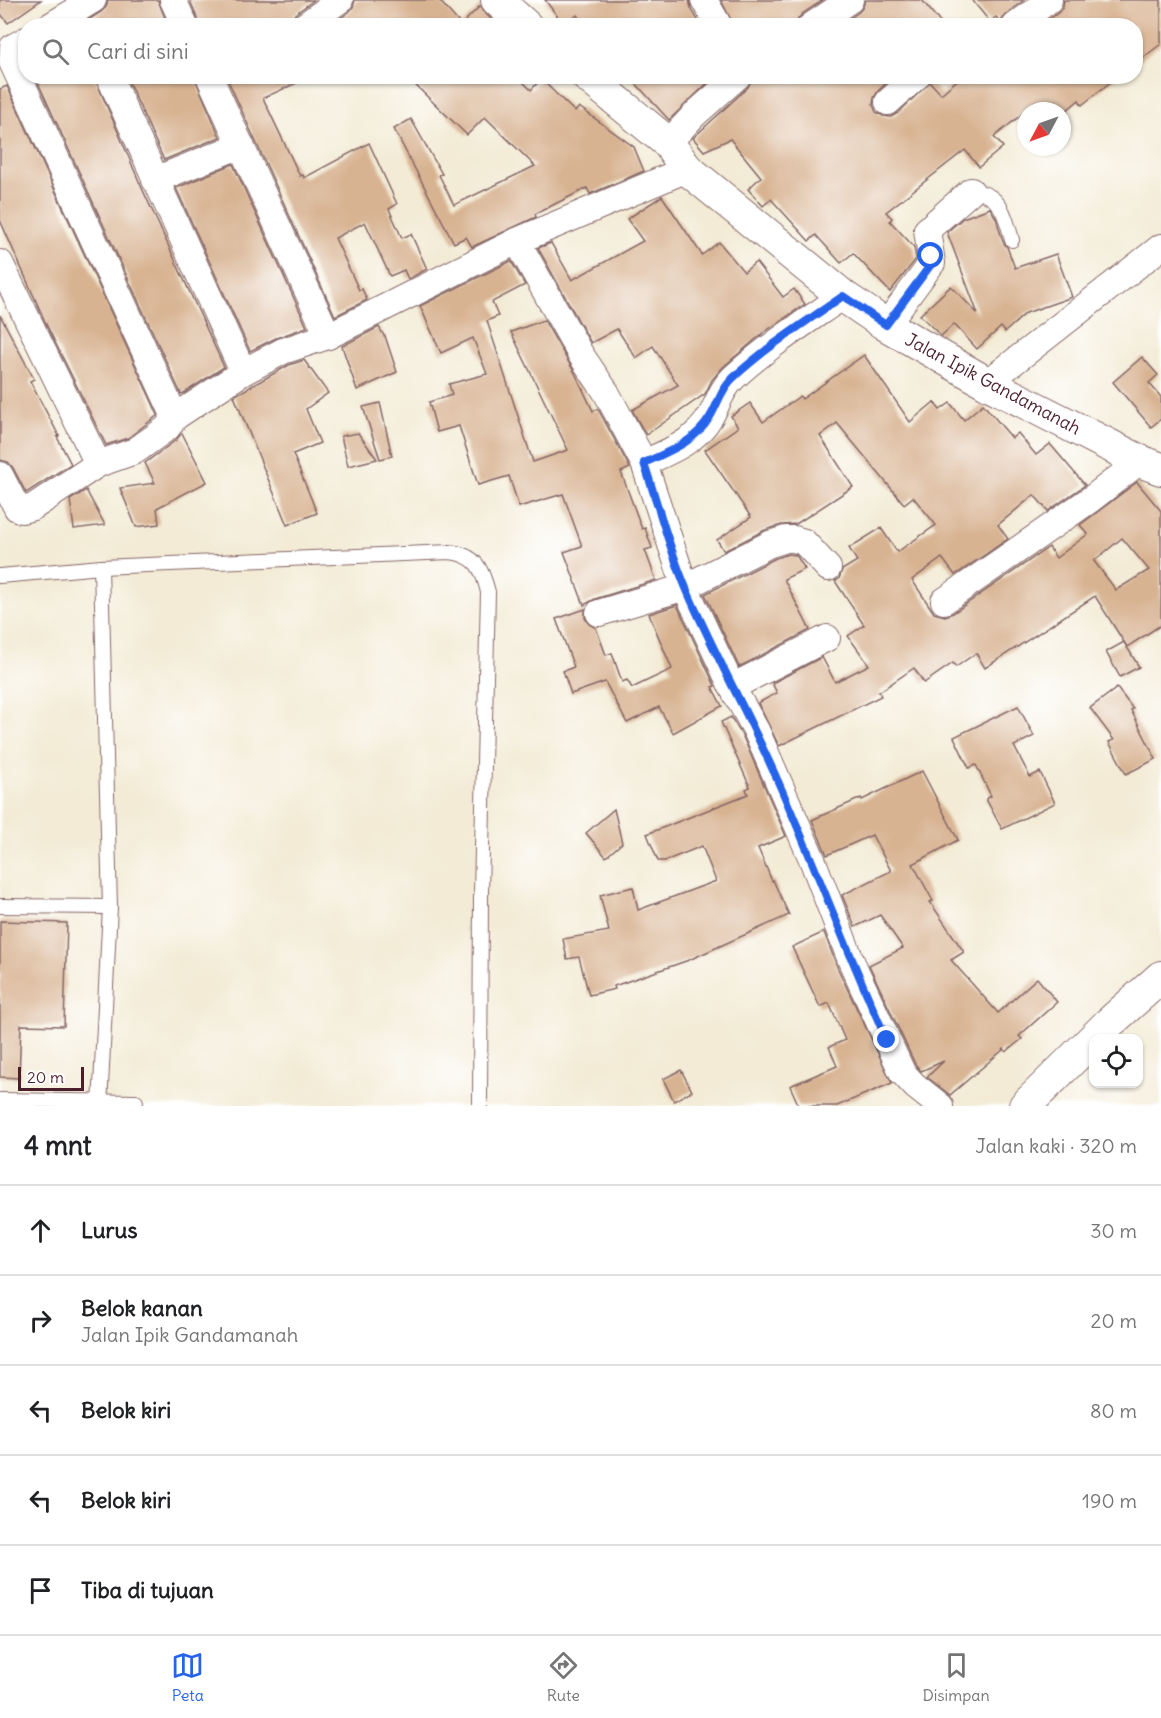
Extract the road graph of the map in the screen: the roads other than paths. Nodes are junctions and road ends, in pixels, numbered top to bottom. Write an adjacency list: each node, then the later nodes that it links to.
1 (173, 0): 9 (street)
2 (340, 0): 10 (street)
3 (497, 0): 11 (street)
4 (704, 0): 12 (street)
5 (850, 0): 13 (street)
6 (1049, 0): 14 (street)
7 (85, 12): 8 (street)
8 (70, 18)
9 (181, 18)
10 (315, 18)
11 (517, 18)
12 (714, 18)
13 (823, 18)
14 (1025, 18)
15 (13, 39): 16 (street)
16 (9, 79): 37 (street)
17 (113, 84): 26 (street)
18 (213, 84): 24 (street)
19 (597, 84): 23 (street, Jalan Ipik Gandamanah)
20 (729, 84): 23 (street)
21 (908, 84): 22 (street)
22 (888, 102)
23 (668, 143): 25 (street, Jalan Ipik Gandamanah)
24 (241, 145): 26 (street); 34 (street)
25 (687, 169): 29 (street); 32 (street, Jalan Ipik Gandamanah)
26 (155, 180): 35 (street)
27 (971, 191): 28 (lane); 33 (street)
28 (1012, 240)
29 (516, 241): 34 (street); 38 (street)
30 (1161, 247): 36 (street)
31 (0, 263): 39 (street)
32 (843, 296): 33 (street, Jalan Ipik Gandamanah); 38 (street)
33 (886, 325): 36 (street, Jalan Ipik Gandamanah)
34 (328, 336): 35 (street)
35 (243, 372): 37 (street)
36 (987, 383): 40 (street, Jalan Ipik Gandamanah)
37 (175, 417): 39 (street)
38 (644, 463): 45 (street)
39 (98, 464): 41 (street)
40 (1150, 465): 46 (street)
41 (0, 476)
42 (101, 567): 44 (lane); 51 (lane); 56 (lane)
43 (828, 568): 45 (street)
44 (0, 576)
45 (685, 587): 47 (street); 49 (street)
46 (944, 601)
47 (599, 613)
48 (826, 638): 49 (street)
49 (732, 687): 57 (street)
50 (0, 906): 51 (lane)
51 (110, 907): 55 (lane)
52 (1161, 977): 58 (street)
53 (0, 1100): 55 (lane)
54 (136, 1102): 55 (lane)
55 (100, 1104)
56 (480, 1106)
57 (940, 1106)
58 (1025, 1106)

